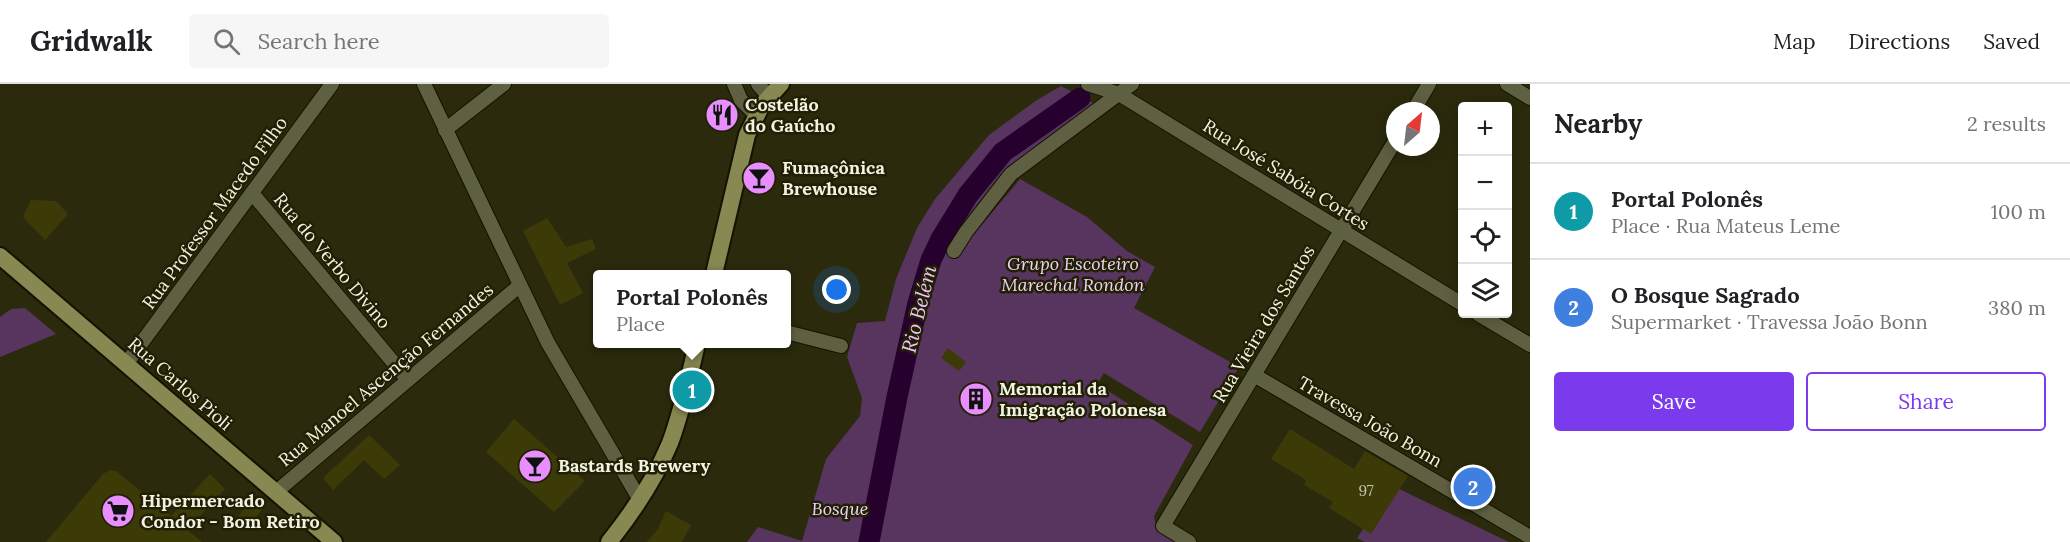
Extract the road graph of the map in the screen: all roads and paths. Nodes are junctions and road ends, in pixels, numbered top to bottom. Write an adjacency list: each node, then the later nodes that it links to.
1 (332, 84): 17 (street, Rua Professor Macedo Filho)
2 (424, 84): 15 (street)
3 (504, 84): 15 (street)
4 (734, 84): 14 (street)
5 (781, 84): 10 (main road)
6 (1088, 84): 11 (street, Rua José Sabóia Cortes)
7 (1132, 84): 11 (street)
8 (1429, 84): 13 (street)
9 (1507, 84): 12 (street)
10 (763, 90): 14 (main road)
11 (1119, 93): 18 (street, Rua José Sabóia Cortes); 19 (street)
12 (1530, 98)
13 (1418, 102)
14 (756, 115): 21 (main road)
15 (445, 130): 22 (street)
16 (1386, 156): 18 (street, Rua Vieira dos Santos)
17 (252, 193): 29 (street, Rua Professor Macedo Filho); 31 (street, Rua do Verbo Divino)
18 (1341, 230): 23 (street, Rua José Sabóia Cortes); 30 (street, Rua Vieira dos Santos)
19 (954, 251)
20 (0, 256): 29 (main road, Rua Carlos Pioli)
21 (715, 270)
22 (519, 286): 31 (street, Rua Manoel Ascenção Fernandes); 33 (street)
23 (1458, 302)
24 (1485, 318): 26 (street)
25 (791, 333): 27 (street)
26 (1530, 345)
27 (840, 346)
28 (696, 348): 33 (main road)
29 (126, 364): 32 (main road, Rua Carlos Pioli)
30 (1254, 375): 34 (street, Travessa João Bonn); 37 (street, Rua Vieira dos Santos)
31 (408, 380): 32 (street, Rua Manoel Ascenção Fernandes)
32 (276, 492): 35 (main road, Rua Carlos Pioli)
33 (640, 500): 36 (main road)
34 (1530, 537)
35 (334, 542)
36 (609, 542)
37 (1189, 542)

